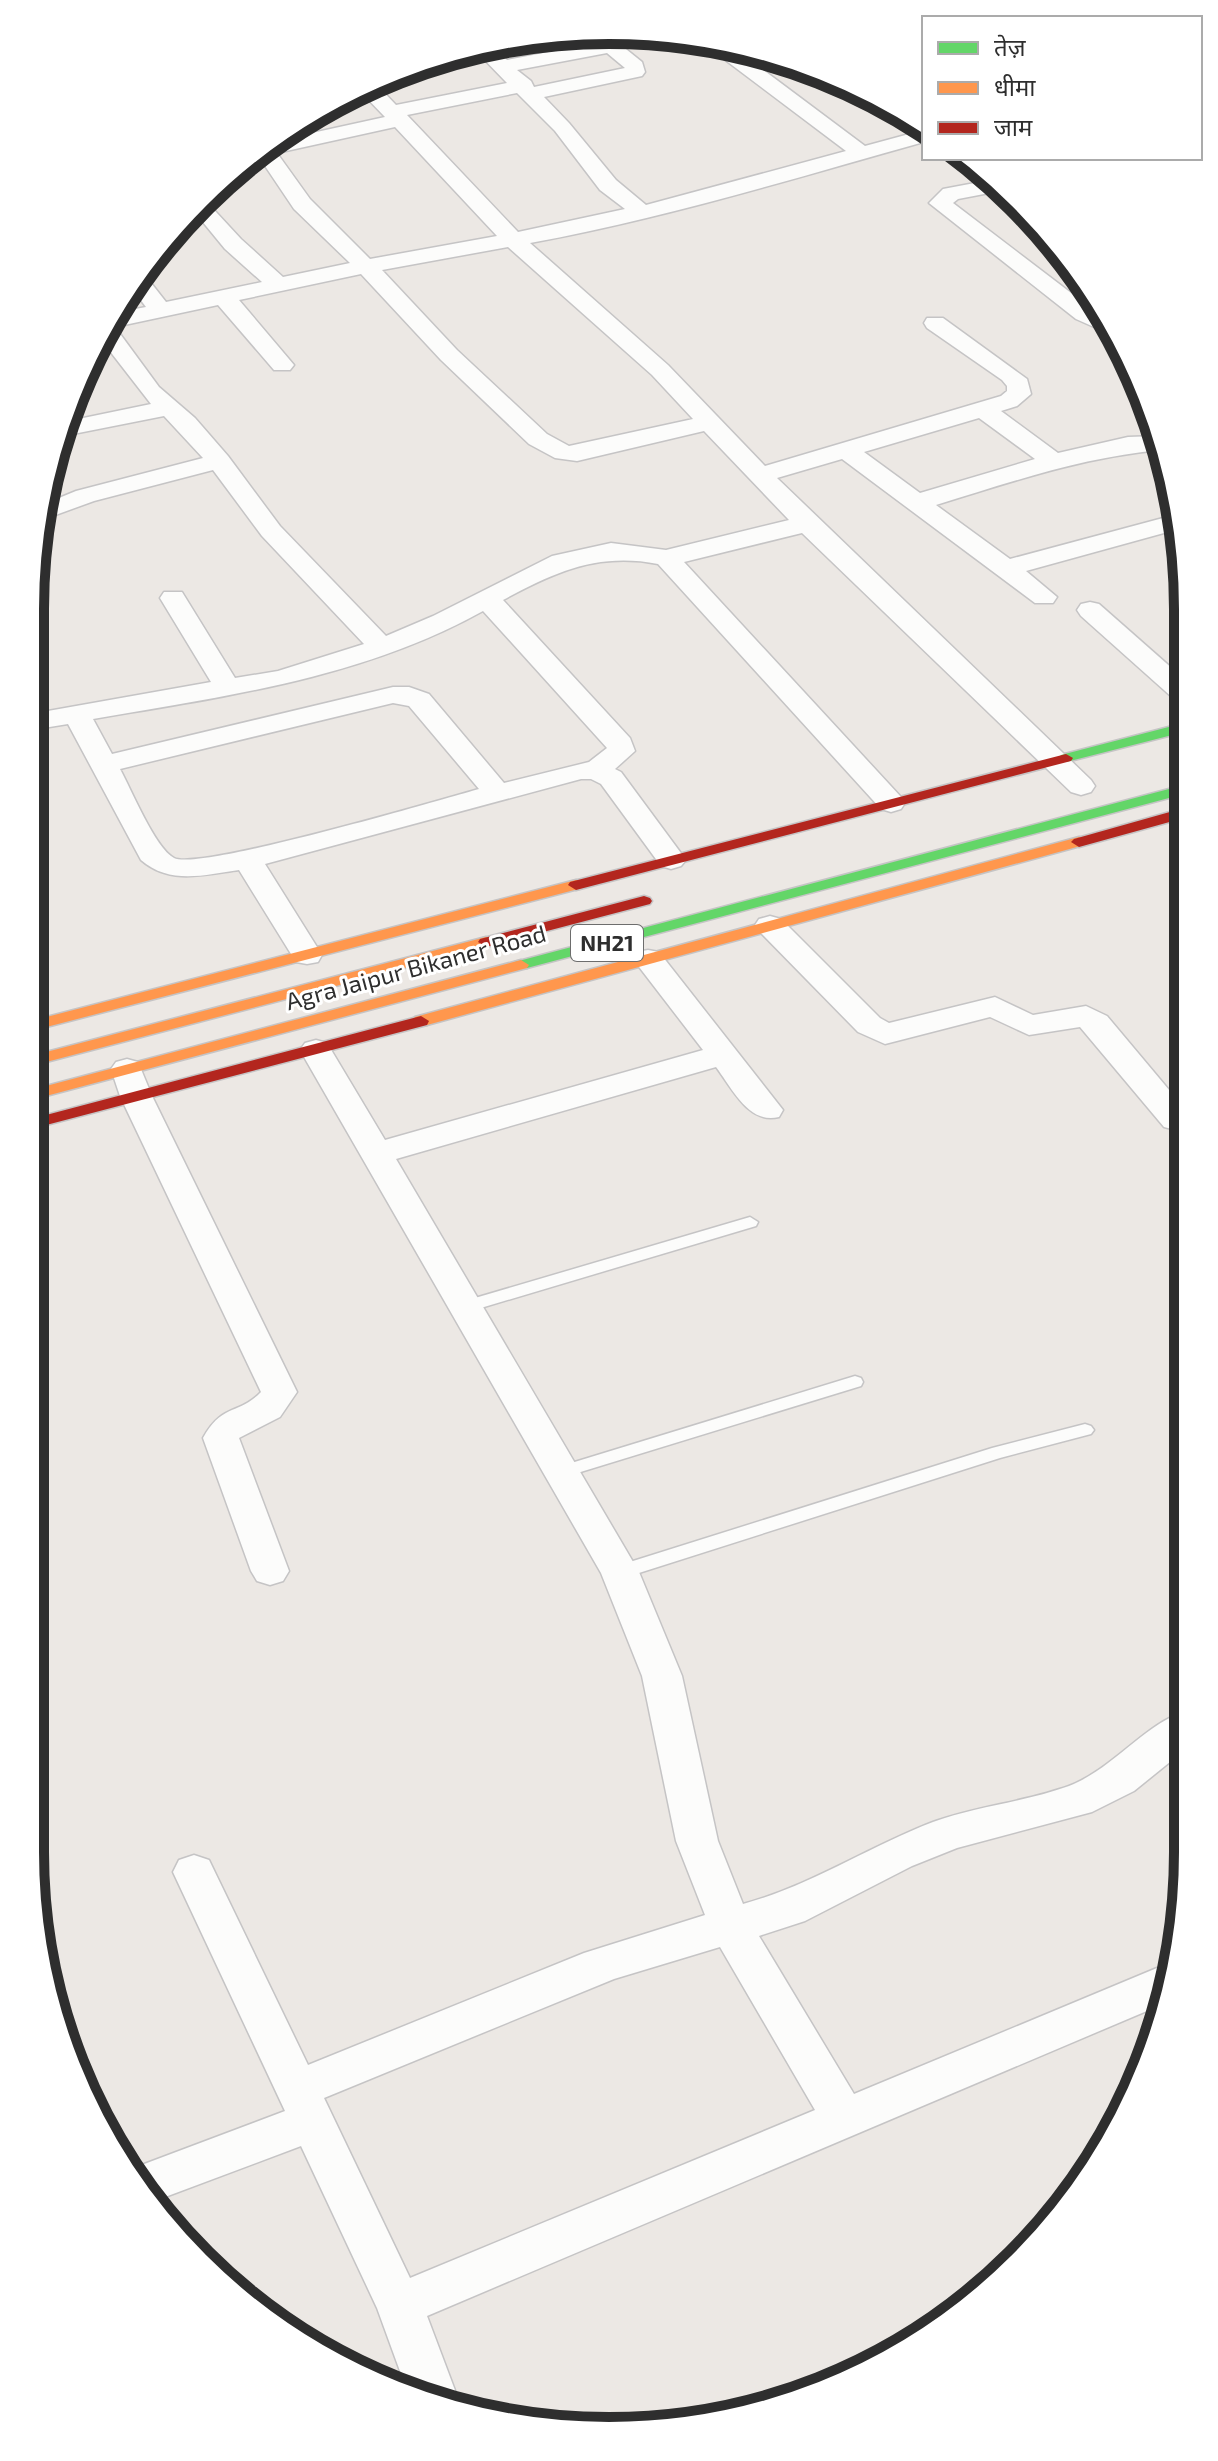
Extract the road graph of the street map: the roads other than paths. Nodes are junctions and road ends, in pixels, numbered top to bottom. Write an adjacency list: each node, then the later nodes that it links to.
1 (610, 44): 2 (street)
2 (613, 46): 5 (street); 6 (street)
3 (493, 56): 5 (street)
4 (736, 59): 11 (street)
5 (504, 67): 6 (street)
6 (528, 90): 8 (street); 15 (street)
7 (376, 95): 8 (street)
8 (397, 116): 10 (street); 16 (street)
9 (920, 137): 11 (street)
10 (289, 143)
11 (863, 154): 15 (street)
12 (268, 159): 17 (street)
13 (986, 188): 23 (street)
14 (206, 212): 18 (street)
15 (642, 212): 16 (street)
16 (514, 241): 17 (street); 29 (street)
17 (366, 266): 18 (street); 29 (street)
18 (278, 284): 20 (street)
19 (144, 289): 21 (street)
20 (223, 296): 21 (street); 26 (street)
21 (160, 310): 22 (street)
22 (125, 318)
23 (1094, 320)
24 (935, 323): 28 (street)
25 (113, 339): 27 (street)
26 (282, 365)
27 (169, 408): 30 (street); 33 (street)
28 (983, 409): 32 (street); 34 (street)
29 (711, 422): 35 (street)
30 (74, 427)
31 (1149, 443): 34 (street)
32 (846, 450): 35 (street); 36 (street)
33 (219, 461): 37 (street); 46 (street)
34 (1054, 461): 36 (street)
35 (762, 475): 38 (street)
36 (915, 503): 41 (street)
37 (53, 509)
38 (807, 524): 40 (street); 52 (street)
39 (1167, 524): 41 (street)
40 (671, 559): 44 (street); 58 (street)
41 (1008, 568): 42 (street)
42 (1044, 597)
43 (173, 598): 48 (street)
44 (487, 599): 46 (street); 54 (street)
45 (1090, 610): 47 (street)
46 (382, 647): 48 (street)
47 (1174, 684)
48 (228, 688): 49 (street)
49 (76, 713): 50 (street); 53 (street)
50 (44, 719)
51 (1174, 730): 52 (main road)
52 (1052, 761): 55 (street); 58 (main road)
53 (102, 765): 57 (street); 60 (street)
54 (596, 770): 57 (street); 61 (street)
55 (1080, 786)
56 (1174, 792): 70 (main road, Agra Jaipur Bikaner Road / NH21)
57 (497, 793): 60 (street)
58 (891, 803): 61 (main road)
59 (1174, 816): 63 (main road)
60 (247, 860): 64 (street)
61 (671, 860): 64 (main road)
62 (661, 897): 69 (main road, Agra Jaipur Bikaner Road / NH21)
63 (770, 925): 65 (main road); 73 (street)
64 (307, 955): 66 (main road)
65 (648, 959): 67 (main road); 68 (street)
66 (44, 1023)
67 (316, 1050): 70 (main road); 75 (street)
68 (724, 1054): 72 (street); 75 (street)
69 (44, 1058)
70 (131, 1083): 71 (main road, Agra Jaipur Bikaner Road / NH21); 74 (main road); 81 (street)
71 (44, 1093)
72 (767, 1110)
73 (1174, 1118)
74 (44, 1119)
75 (375, 1154): 77 (street)
76 (750, 1222): 77 (lane)
77 (464, 1307): 80 (street)
78 (855, 1382): 80 (lane)
79 (1085, 1430): 82 (lane)
80 (561, 1472): 82 (street)
81 (270, 1571)
82 (620, 1572): 85 (street)
83 (1174, 1736): 85 (street)
84 (194, 1872): 87 (street)
85 (731, 1927): 87 (street); 88 (street)
86 (1157, 1987): 88 (street)
87 (304, 2106): 89 (street); 90 (street)
88 (844, 2118): 90 (street)
89 (150, 2181)
90 (399, 2305): 91 (street)
91 (430, 2388)

